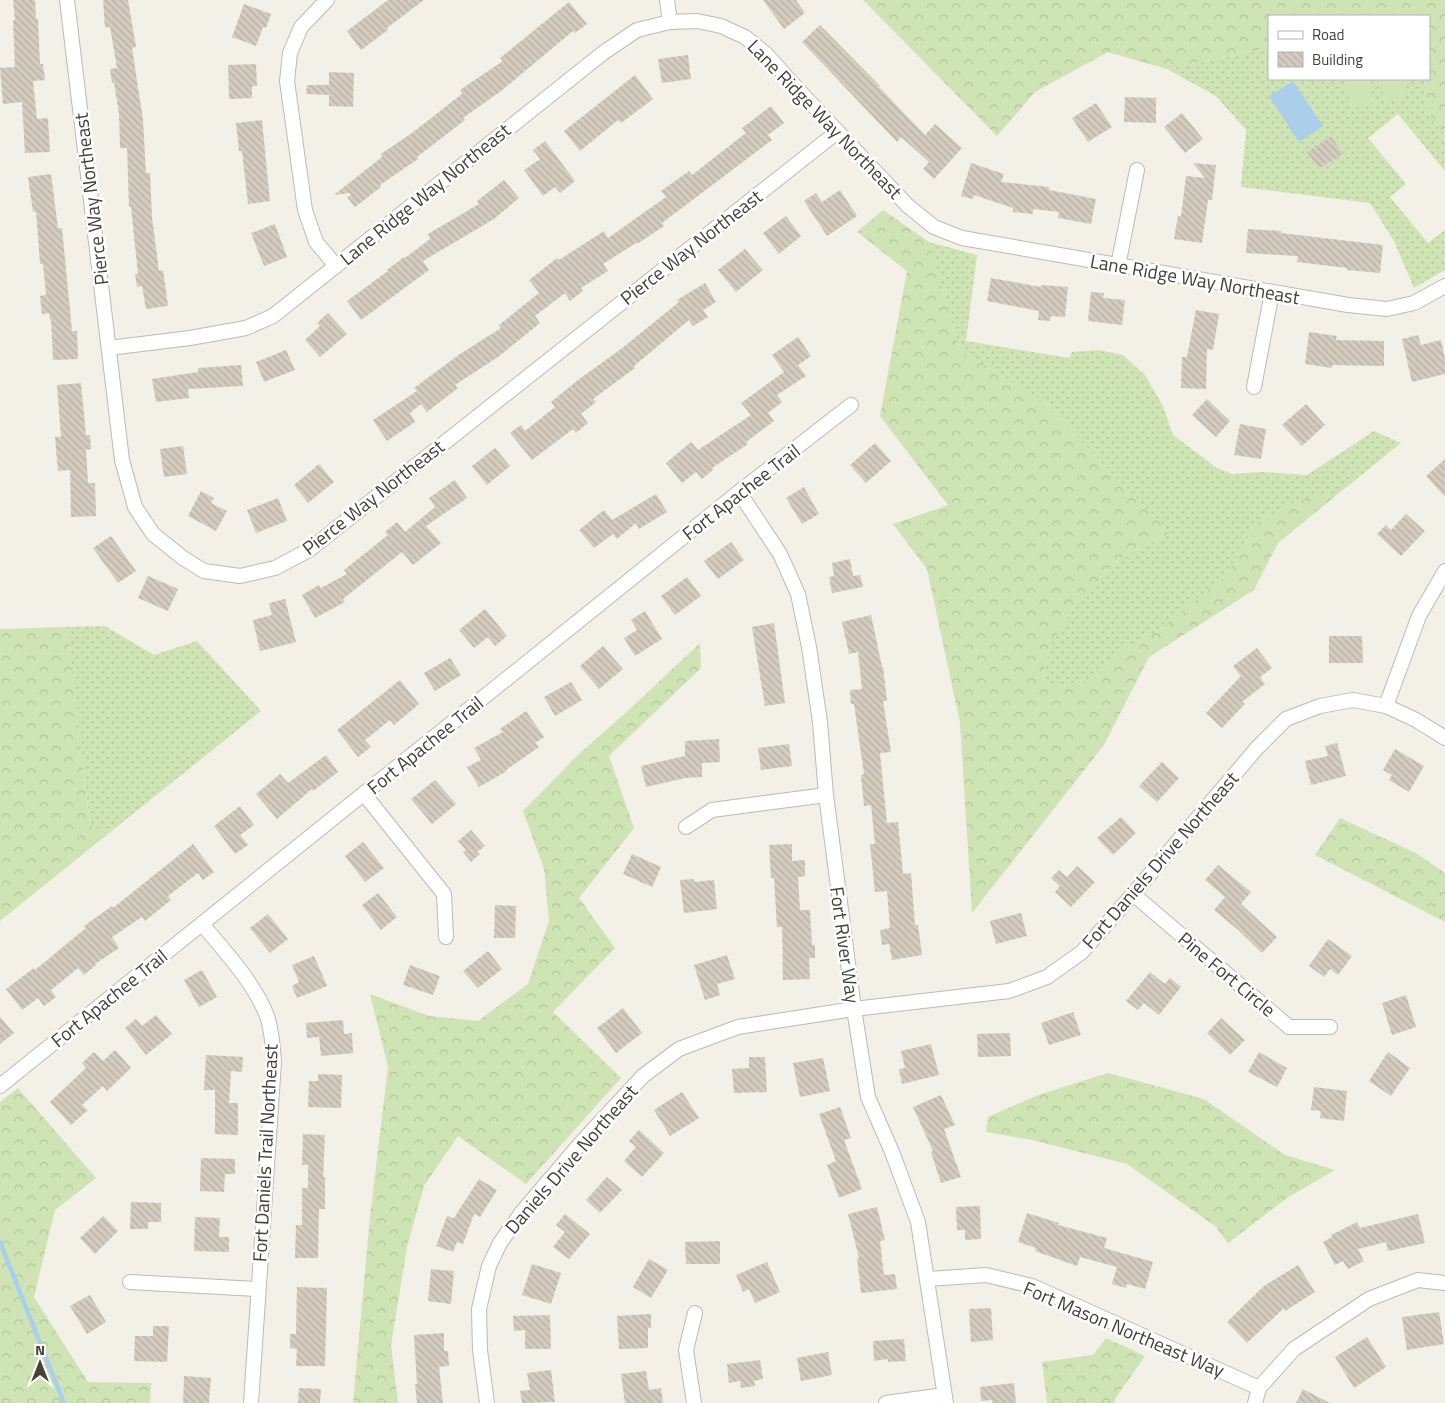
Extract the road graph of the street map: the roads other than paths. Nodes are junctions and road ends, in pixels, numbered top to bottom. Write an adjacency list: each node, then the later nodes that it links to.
1 (67, 0): 11 (street, Pierce Way Northeast)
2 (328, 0): 7 (street)
3 (667, 0): 4 (street)
4 (670, 22): 5 (street, Lane Ridge Way Northeast); 7 (street, Lane Ridge Way Northeast)
5 (837, 132): 8 (street, Lane Ridge Way Northeast); 11 (street, Pierce Way Northeast)
6 (1137, 170): 8 (street)
7 (336, 266): 11 (street, Lane Ridge Way Northeast)
8 (1118, 266): 10 (street, Lane Ridge Way Northeast)
9 (1445, 286): 10 (street, Lane Ridge Way Northeast)
10 (1272, 292): 12 (street)
11 (109, 348)
12 (1254, 386)
13 (851, 405): 14 (street, Fort Apachee Trail)
14 (740, 492): 18 (street, Fort Apachee Trail); 19 (street, Fort River Way)
15 (1445, 571): 16 (street)
16 (1386, 706): 17 (street, Fort Daniels Drive Northeast); 21 (street, Fort Daniels Drive Northeast)
17 (1445, 738)
18 (364, 794): 22 (street, Fort Apachee Trail); 23 (street)
19 (826, 795): 20 (street); 24 (street, Fort River Way)
20 (686, 827)
21 (1134, 894): 24 (street, Fort Daniels Drive Northeast); 25 (street, Pine Fort Circle)
22 (202, 924): 27 (street, Fort Apachee Trail); 31 (street, Fort Daniels Trail Northeast)
23 (446, 937)
24 (854, 1009): 26 (street, Fort Daniels Drive Northeast); 28 (street, Fort River Way)
25 (1330, 1028)
26 (679, 1049): 36 (street, Daniels Drive Northeast)
27 (0, 1086)
28 (928, 1279): 33 (street, Fort Mason Northeast Way); 34 (street, Fort River Way)
29 (130, 1282): 31 (street)
30 (1445, 1283): 33 (street)
31 (258, 1288): 35 (street, Fort Daniels Trail Northeast)
32 (695, 1313): 37 (street)
33 (1259, 1388): 39 (street)
34 (945, 1399): 38 (street)
35 (251, 1403)
36 (487, 1403)
37 (694, 1403)
38 (886, 1403)
39 (1255, 1403)

